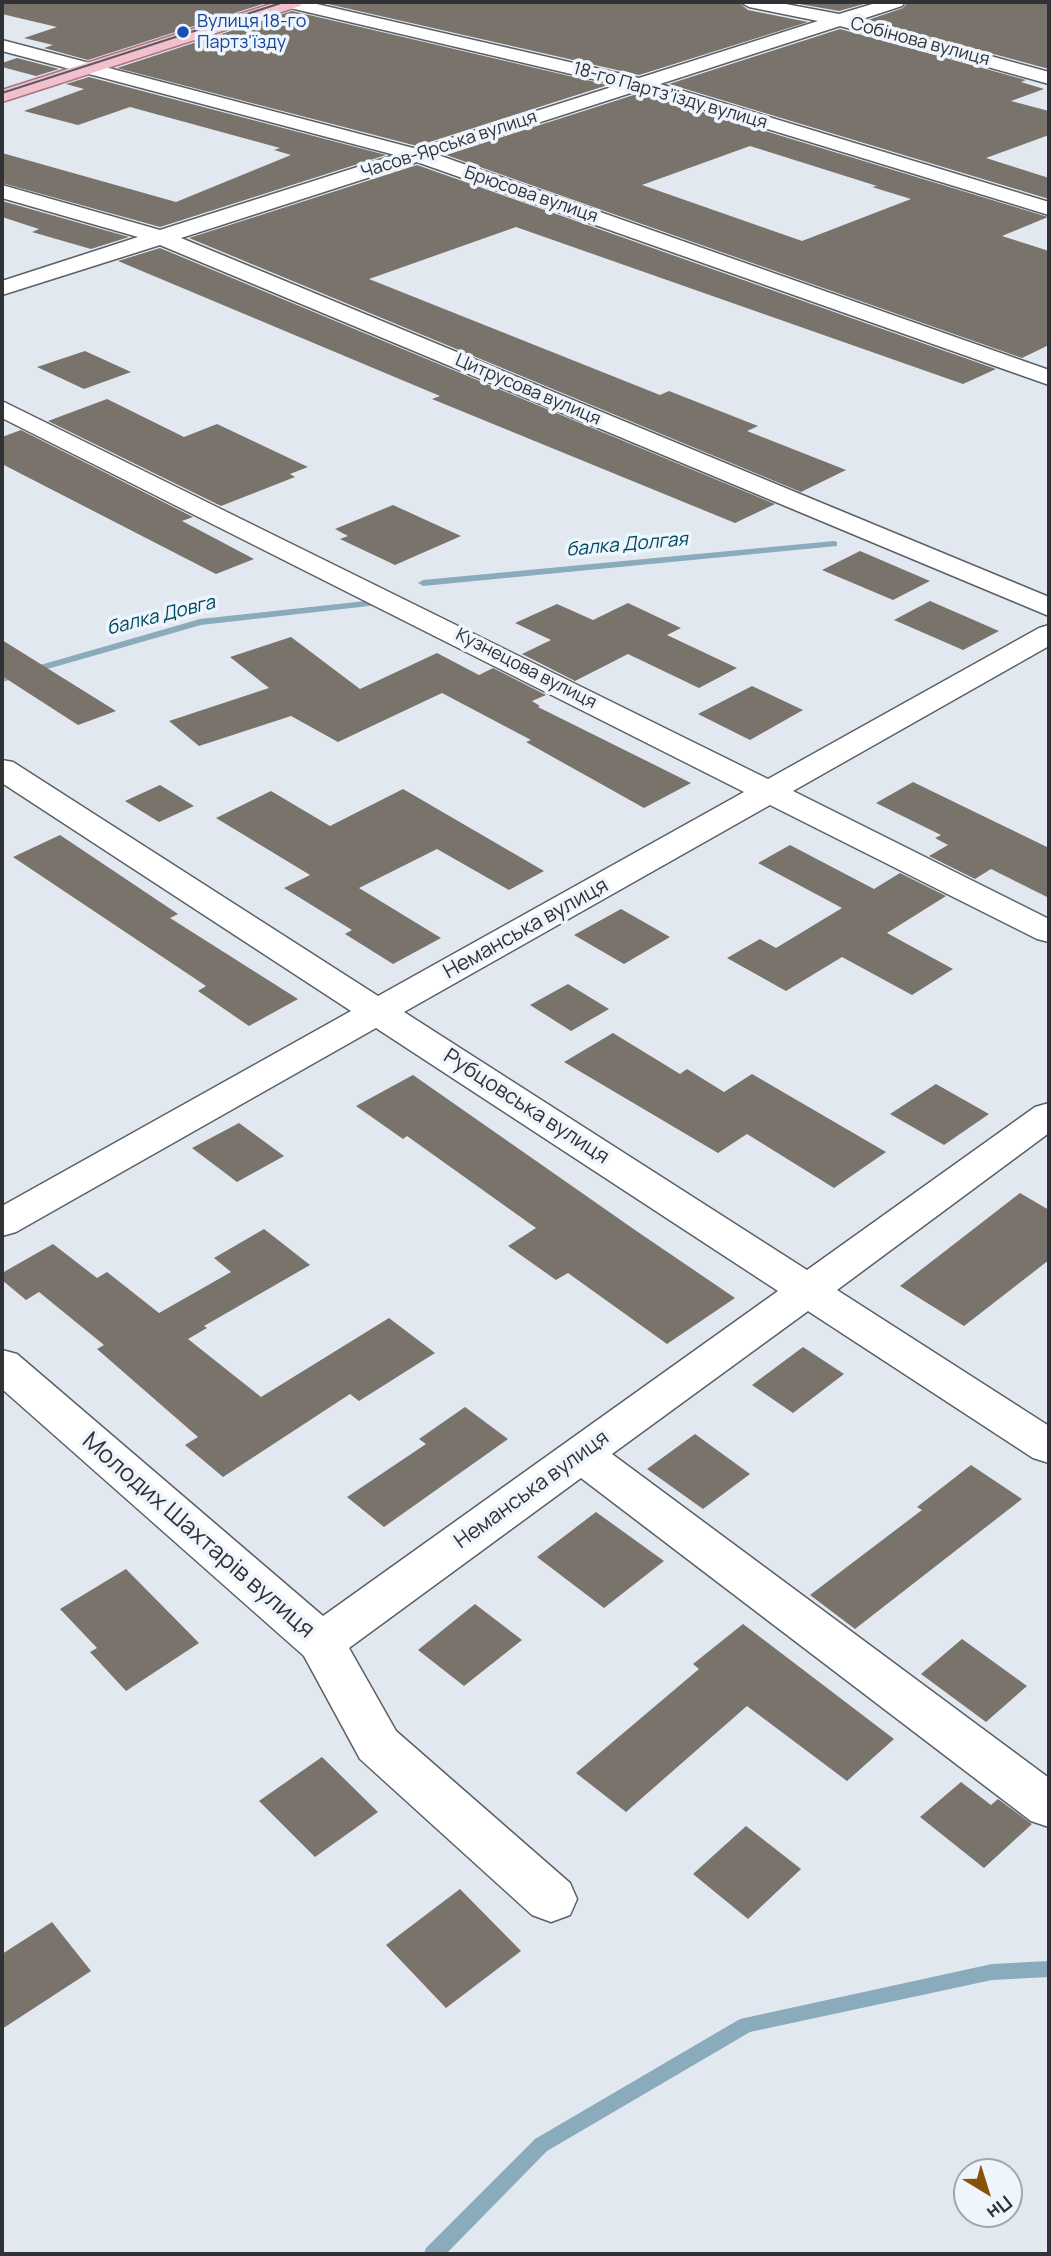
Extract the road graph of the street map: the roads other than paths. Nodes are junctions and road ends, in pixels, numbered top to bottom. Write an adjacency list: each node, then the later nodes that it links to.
1 (263, 2): 7 (main road)
2 (290, 2): 7 (main road); 9 (street, 18-го Партз’їзду вулиця)
3 (750, 2): 5 (street, Собінова вулиця)
4 (897, 2): 5 (street, Часов-Ярська вулиця)
5 (840, 20): 8 (street, Собінова вулиця); 9 (street, Часов-Ярська вулиця)
6 (2, 45): 7 (street, Брюсова вулиця)
7 (81, 65): 10 (main road); 11 (main road); 12 (street, Брюсова вулиця)
8 (1049, 78)
9 (641, 84): 12 (street, Часов-Ярська вулиця); 14 (street, 18-го Партз’їзду вулиця)
10 (2, 85)
11 (2, 96)
12 (417, 155): 15 (street, Часов-Ярська вулиця); 17 (street, Брюсова вулиця)
13 (2, 191): 15 (street, Цитрусова вулиця)
14 (1049, 209)
15 (160, 237): 16 (street, Часов-Ярська вулиця); 19 (street, Цитрусова вулиця)
16 (2, 288)
17 (1049, 379)
18 (2, 408): 22 (street, Кузнецова вулиця)
19 (1049, 607)
20 (1049, 634): 22 (street, Неманська вулиця)
21 (2, 769): 24 (street, Рубцовська вулиця)
22 (771, 791): 23 (street, Кузнецова вулиця); 24 (street, Неманська вулиця)
23 (1049, 932)
24 (380, 1011): 26 (street, Неманська вулиця); 27 (street, Рубцовська вулиця)
25 (1049, 1115): 27 (street, Неманська вулиця)
26 (2, 1223)
27 (809, 1291): 29 (street, Рубцовська вулиця); 30 (street, Неманська вулиця)
28 (2, 1365): 31 (street, Молодих Шахтарів вулиця)
29 (1049, 1447)
30 (582, 1455): 31 (street, Неманська вулиця); 32 (street)
31 (321, 1643): 33 (street, Молодих Шахтарів вулиця)
32 (1049, 1806)
33 (551, 1899)

